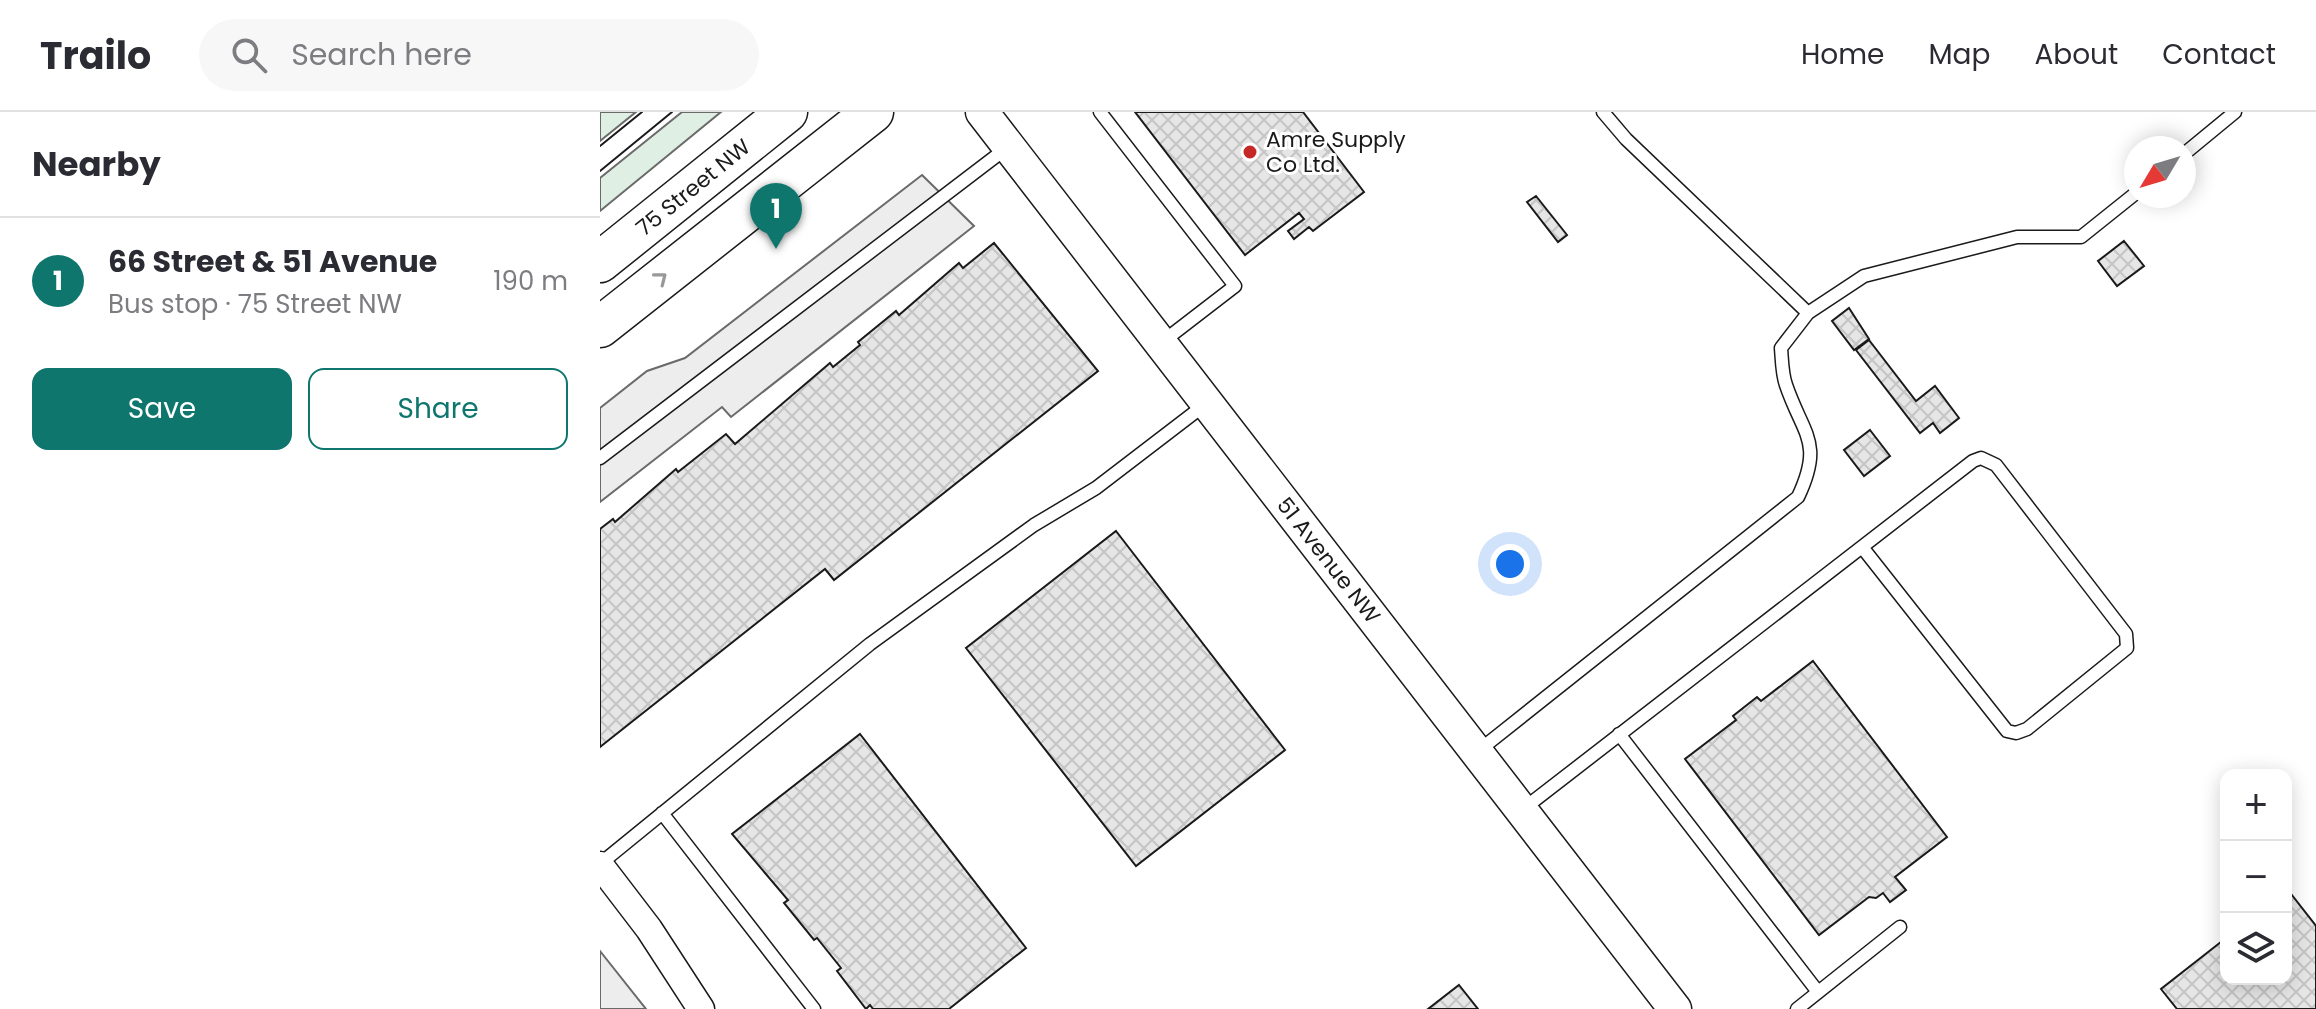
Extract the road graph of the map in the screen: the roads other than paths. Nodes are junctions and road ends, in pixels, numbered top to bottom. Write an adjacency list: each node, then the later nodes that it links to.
1 (787, 112): 10 (main road, 75 Street NW)
2 (873, 112): 12 (main road, one-way to 2)
3 (982, 112): 8 (street, 51 Avenue NW)
4 (1100, 112): 13 (lane)
5 (1603, 112): 11 (lane)
6 (2235, 112): 7 (lane)
7 (2196, 144)
8 (1008, 147): 13 (street, 51 Avenue NW); 15 (lane)
9 (2124, 203): 11 (lane)
10 (600, 262)
11 (1808, 313): 18 (lane)
12 (600, 327)
13 (1161, 343): 14 (street, 51 Avenue NW)
14 (1207, 403): 18 (street, 51 Avenue NW); 20 (lane)
15 (600, 458)
16 (1862, 547): 16 (lane); 17 (lane)
17 (1619, 734): 19 (lane); 23 (lane)
18 (1477, 752): 19 (street, 51 Avenue NW)
19 (1522, 810): 26 (street, 51 Avenue NW)
20 (662, 813): 21 (lane); 25 (lane)
21 (600, 865): 24 (street)
22 (1900, 927): 23 (lane)
23 (1818, 992): 27 (lane)
24 (701, 1009)
25 (814, 1009)
26 (1675, 1009)
27 (1797, 1009)

